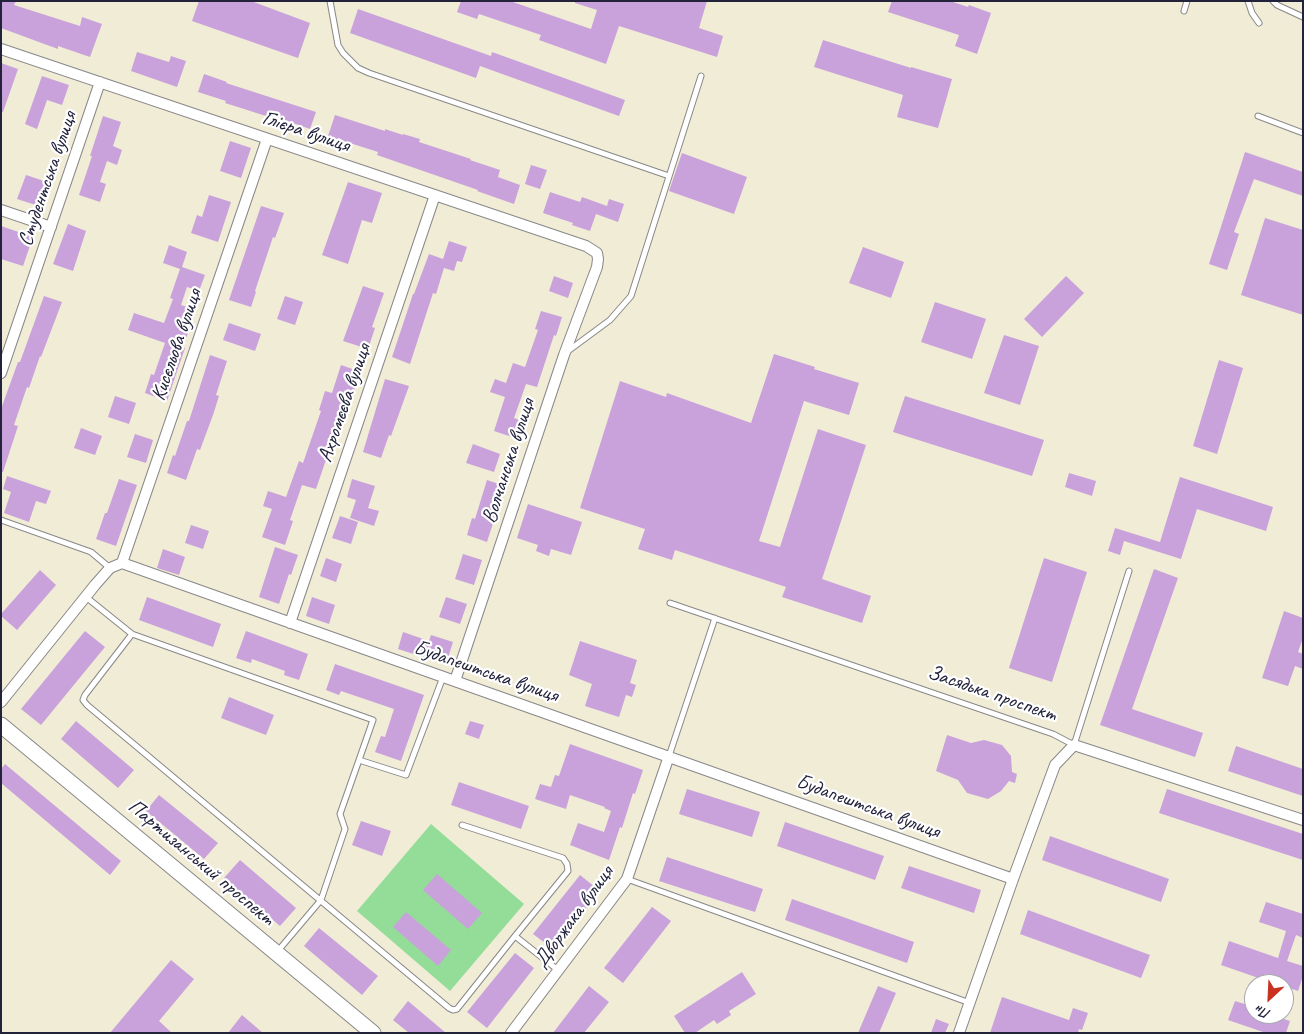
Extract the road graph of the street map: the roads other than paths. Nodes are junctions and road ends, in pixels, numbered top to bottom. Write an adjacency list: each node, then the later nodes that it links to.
1 (330, 1): 14 (lane)
2 (1187, 1): 5 (lane)
3 (1248, 1): 7 (lane)
4 (1273, 1): 6 (lane)
5 (1184, 10)
6 (1303, 17)
7 (1259, 23)
8 (1, 49): 10 (street, Глієра вулиця)
9 (701, 76): 14 (lane)
10 (100, 82): 13 (street, Глієра вулиця); 17 (street, Студентська вулиця)
11 (1258, 116): 12 (lane)
12 (1303, 133)
13 (267, 139): 15 (street, Глієра вулиця); 22 (street, Кисєльова вулиця)
14 (669, 176): 19 (lane)
15 (435, 195): 18 (street, Глієра вулиця); 28 (street, Ахромєєва вулиця)
16 (1, 210): 17 (street)
17 (51, 227): 20 (street, Студентська вулиця)
18 (597, 253): 19 (street, Волчанська вулиця)
19 (564, 355): 31 (street, Волчанська вулиця)
20 (2, 368)
21 (1, 520): 23 (lane)
22 (122, 563): 23 (street); 28 (street, Будапештська вулиця)
23 (110, 568): 25 (street)
24 (1129, 571): 34 (lane)
25 (86, 597): 29 (lane); 32 (street)
26 (670, 603): 27 (lane, Засядька проспект)
27 (715, 618): 34 (lane, Засядька проспект); 35 (lane)
28 (290, 623): 30 (street, Будапештська вулиця)
29 (132, 634): 36 (lane); 41 (lane)
30 (443, 676): 31 (street, Будапештська вулиця); 36 (lane)
31 (455, 681): 35 (street, Будапештська вулиця)
32 (1, 702)
33 (1, 725): 43 (street, Партизанський проспект)
34 (1074, 745): 37 (street, Засядька проспект); 39 (street)
35 (669, 756): 39 (street, Будапештська вулиця); 40 (street, Дворжака вулиця)
36 (359, 760): 41 (lane)
37 (1303, 820)
38 (462, 826): 42 (lane)
39 (1012, 879): 45 (street)
40 (627, 880): 44 (street, Дворжака вулиця); 45 (lane)
41 (321, 900): 42 (lane); 43 (lane)
42 (516, 936): 44 (lane)
43 (277, 953): 46 (street, Партизанський проспект)
44 (558, 970): 47 (street, Дворжака вулиця)
45 (970, 1002): 48 (street)
46 (373, 1033)
47 (511, 1033)
48 (959, 1033)

